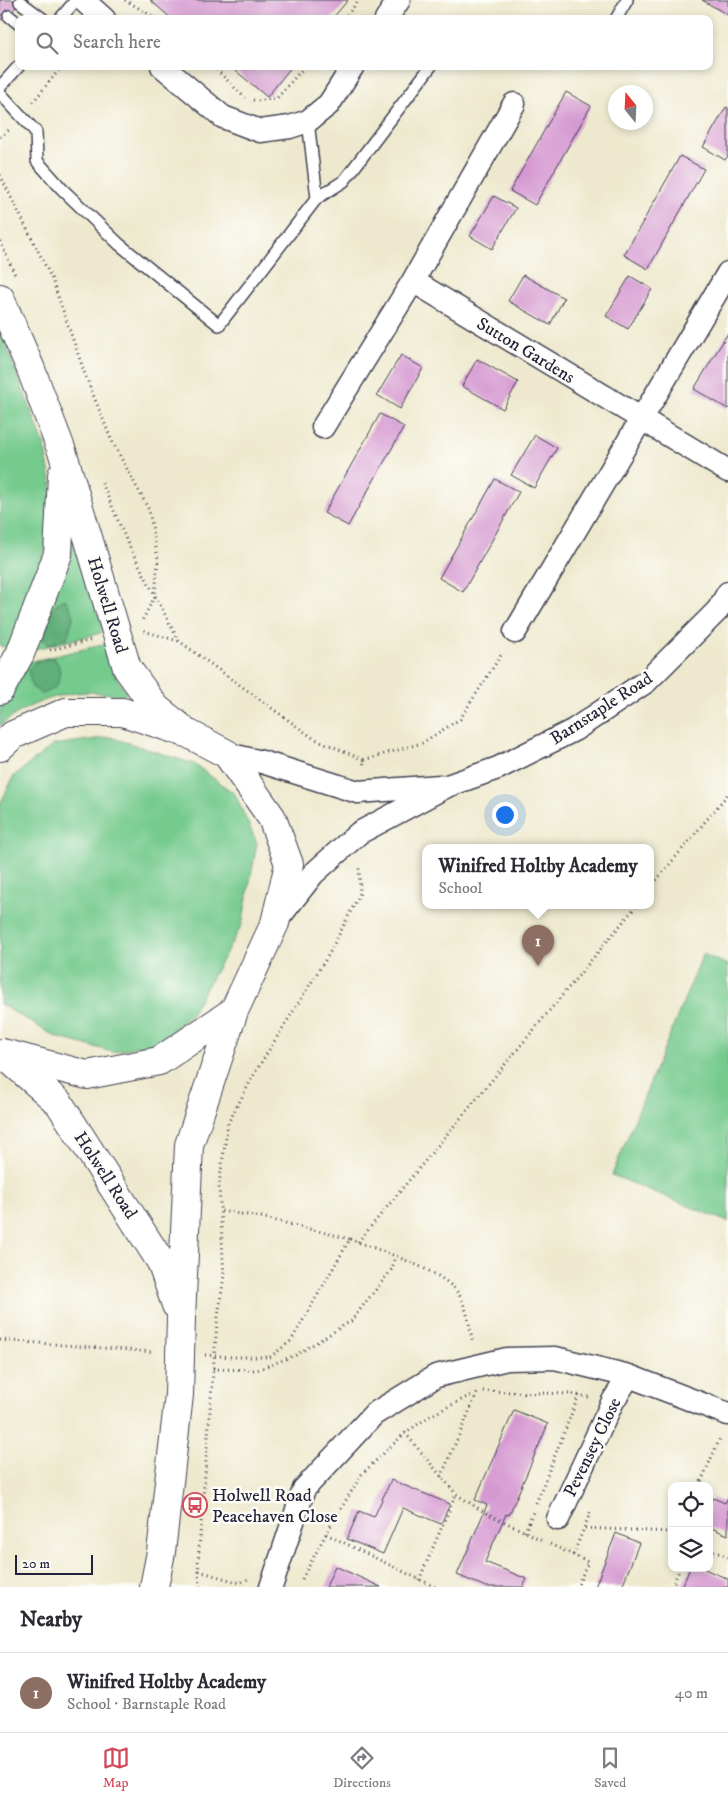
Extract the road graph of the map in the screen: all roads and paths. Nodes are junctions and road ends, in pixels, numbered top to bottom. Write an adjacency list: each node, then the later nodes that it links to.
1 (76, 0): 9 (lane)
2 (83, 0): 10 (street)
3 (125, 0): 11 (path)
4 (359, 0): 12 (path)
5 (399, 0): 13 (street)
6 (626, 0): 14 (lane)
7 (20, 2): 8 (lane)
8 (38, 15)
9 (63, 15)
10 (100, 15)
11 (150, 15)
12 (347, 15)
13 (389, 15)
14 (618, 15)
15 (8, 16): 16 (lane)
16 (15, 21)
17 (15, 70): 24 (lane)
18 (59, 70): 27 (path)
19 (167, 70): 28 (street)
20 (218, 70): 21 (path)
21 (302, 70)
22 (350, 70): 28 (street)
23 (428, 70): 30 (lane)
24 (0, 87)
25 (0, 93): 27 (lane)
26 (514, 104): 33 (street)
27 (22, 116): 30 (lane)
28 (308, 120): 30 (lane)
29 (0, 175): 40 (path)
30 (318, 198)
31 (0, 241): 34 (path)
32 (728, 273): 35 (street)
33 (413, 281): 35 (street, Sutton Gardens); 36 (street)
34 (10, 292): 37 (street, Holwell Road)
35 (640, 419): 38 (street, Sutton Gardens); 43 (street)
36 (323, 427)
37 (63, 454): 45 (street, Holwell Road); 46 (street, Holwell Road)
38 (728, 471)
39 (99, 476): 44 (path)
40 (149, 510)
41 (728, 593): 50 (street, Barnstaple Road)
42 (138, 629): 44 (path)
43 (515, 632): 49 (path)
44 (179, 641): 49 (path)
45 (0, 690)
46 (189, 734): 47 (street); 48 (street)
47 (0, 747)
48 (227, 754): 51 (street, Barnstaple Road); 56 (street, Holwell Road)
49 (364, 760): 51 (path)
50 (447, 786): 51 (street, Barnstaple Road); 53 (street, Barnstaple Road)
51 (358, 792)
52 (728, 794): 54 (path)
53 (359, 833): 56 (street, Barnstaple Road); 59 (path)
54 (654, 883)
55 (634, 909): 61 (path)
56 (275, 923): 57 (street, Holwell Road)
57 (234, 1011): 58 (street); 63 (street, Holwell Road)
58 (1, 1052): 63 (street, Holwell Road)
59 (220, 1211): 60 (path); 66 (path)
60 (350, 1239): 61 (path); 66 (path)
61 (358, 1242): 62 (path)
62 (395, 1256): 67 (path); 68 (path)
63 (181, 1318): 65 (street, Holwell Road)
64 (0, 1340): 65 (path)
65 (180, 1354): 66 (path); 92 (street, Holwell Road)
66 (215, 1356): 68 (path)
67 (476, 1367): 69 (street); 70 (path); 90 (street)
68 (213, 1369): 87 (path)
69 (629, 1376): 72 (street, Pevensey Close); 73 (street)
70 (478, 1391): 71 (path); 74 (path); 75 (path)
71 (579, 1395): 72 (path); 81 (path)
72 (613, 1401): 78 (street, Pevensey Close)
73 (726, 1422): 76 (path)
74 (406, 1433): 75 (path); 83 (path)
75 (441, 1476): 77 (path)
76 (701, 1482)
77 (456, 1494): 79 (path); 89 (path)
78 (558, 1519)
79 (503, 1521)
80 (584, 1528): 82 (path)
81 (525, 1532)
82 (668, 1532)
83 (326, 1534): 89 (path); 91 (path)
84 (713, 1551): 85 (path)
85 (728, 1557)
86 (588, 1562): 95 (path)
87 (199, 1571): 90 (path); 93 (path)
88 (678, 1572): 96 (path)
89 (419, 1580): 94 (path)
90 (271, 1585)
91 (298, 1585)
92 (154, 1587)
93 (200, 1587)
94 (435, 1587)
95 (578, 1587)
96 (672, 1587)

